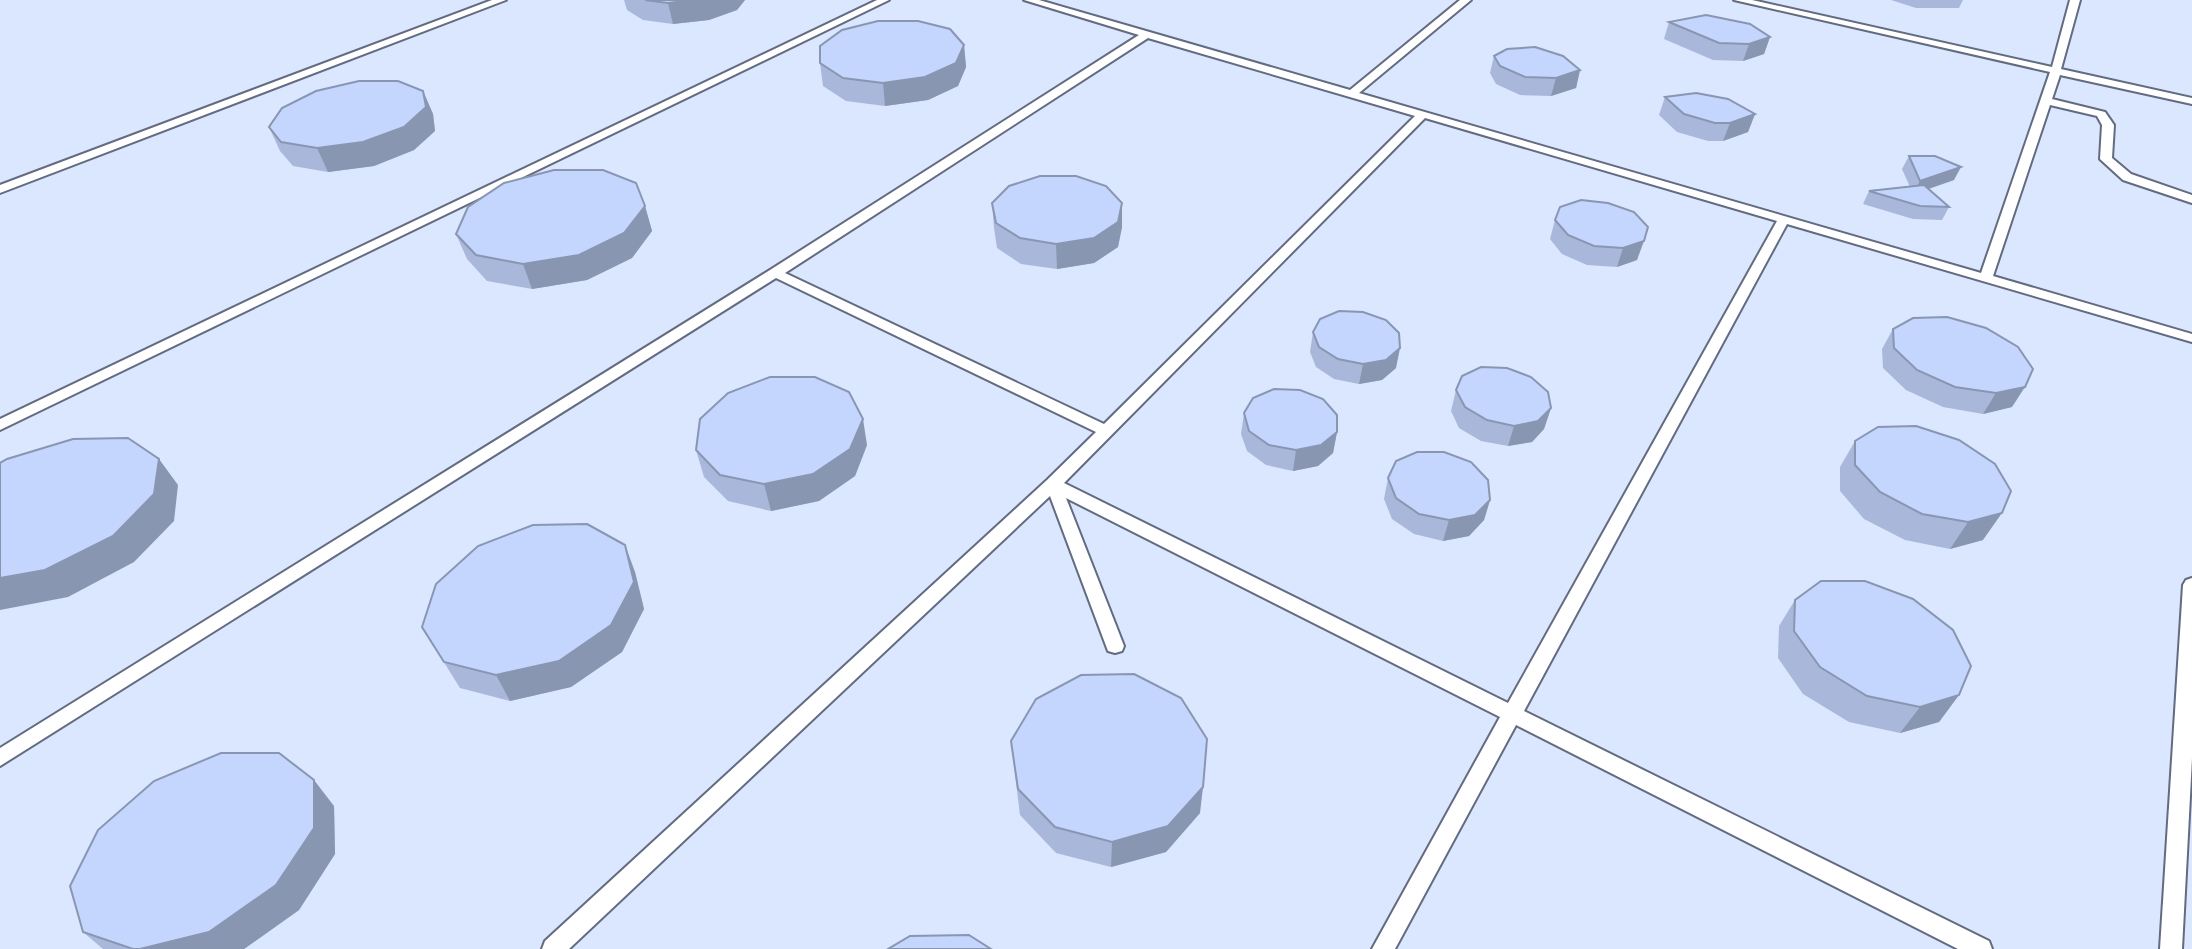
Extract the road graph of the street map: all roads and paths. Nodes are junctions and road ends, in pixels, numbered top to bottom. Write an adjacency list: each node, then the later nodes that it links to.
1 (501, 0): 13 (lane)
2 (884, 0): 19 (lane)
3 (1029, 0): 7 (lane)
4 (1466, 0): 9 (lane)
5 (1739, 0): 8 (lane)
6 (2075, 0): 8 (lane)
7 (1147, 34): 9 (lane); 16 (lane)
8 (2056, 70): 10 (lane); 11 (lane)
9 (1351, 94): 12 (lane)
10 (2045, 101): 14 (lane); 17 (lane)
11 (2192, 101)
12 (1423, 114): 15 (lane); 20 (lane)
13 (0, 189)
14 (2192, 199)
15 (1784, 219): 17 (lane); 24 (lane)
16 (775, 273): 20 (lane); 25 (lane)
17 (1986, 278): 18 (lane)
18 (2192, 338)
19 (0, 425)
20 (1107, 431): 21 (lane)
21 (1053, 484): 23 (lane); 24 (lane); 26 (lane)
22 (2192, 585): 29 (lane)
23 (1115, 646)
24 (1512, 714): 27 (lane); 28 (lane)
25 (0, 758)
26 (553, 949)
27 (1383, 949)
28 (1981, 949)
29 (2171, 949)

